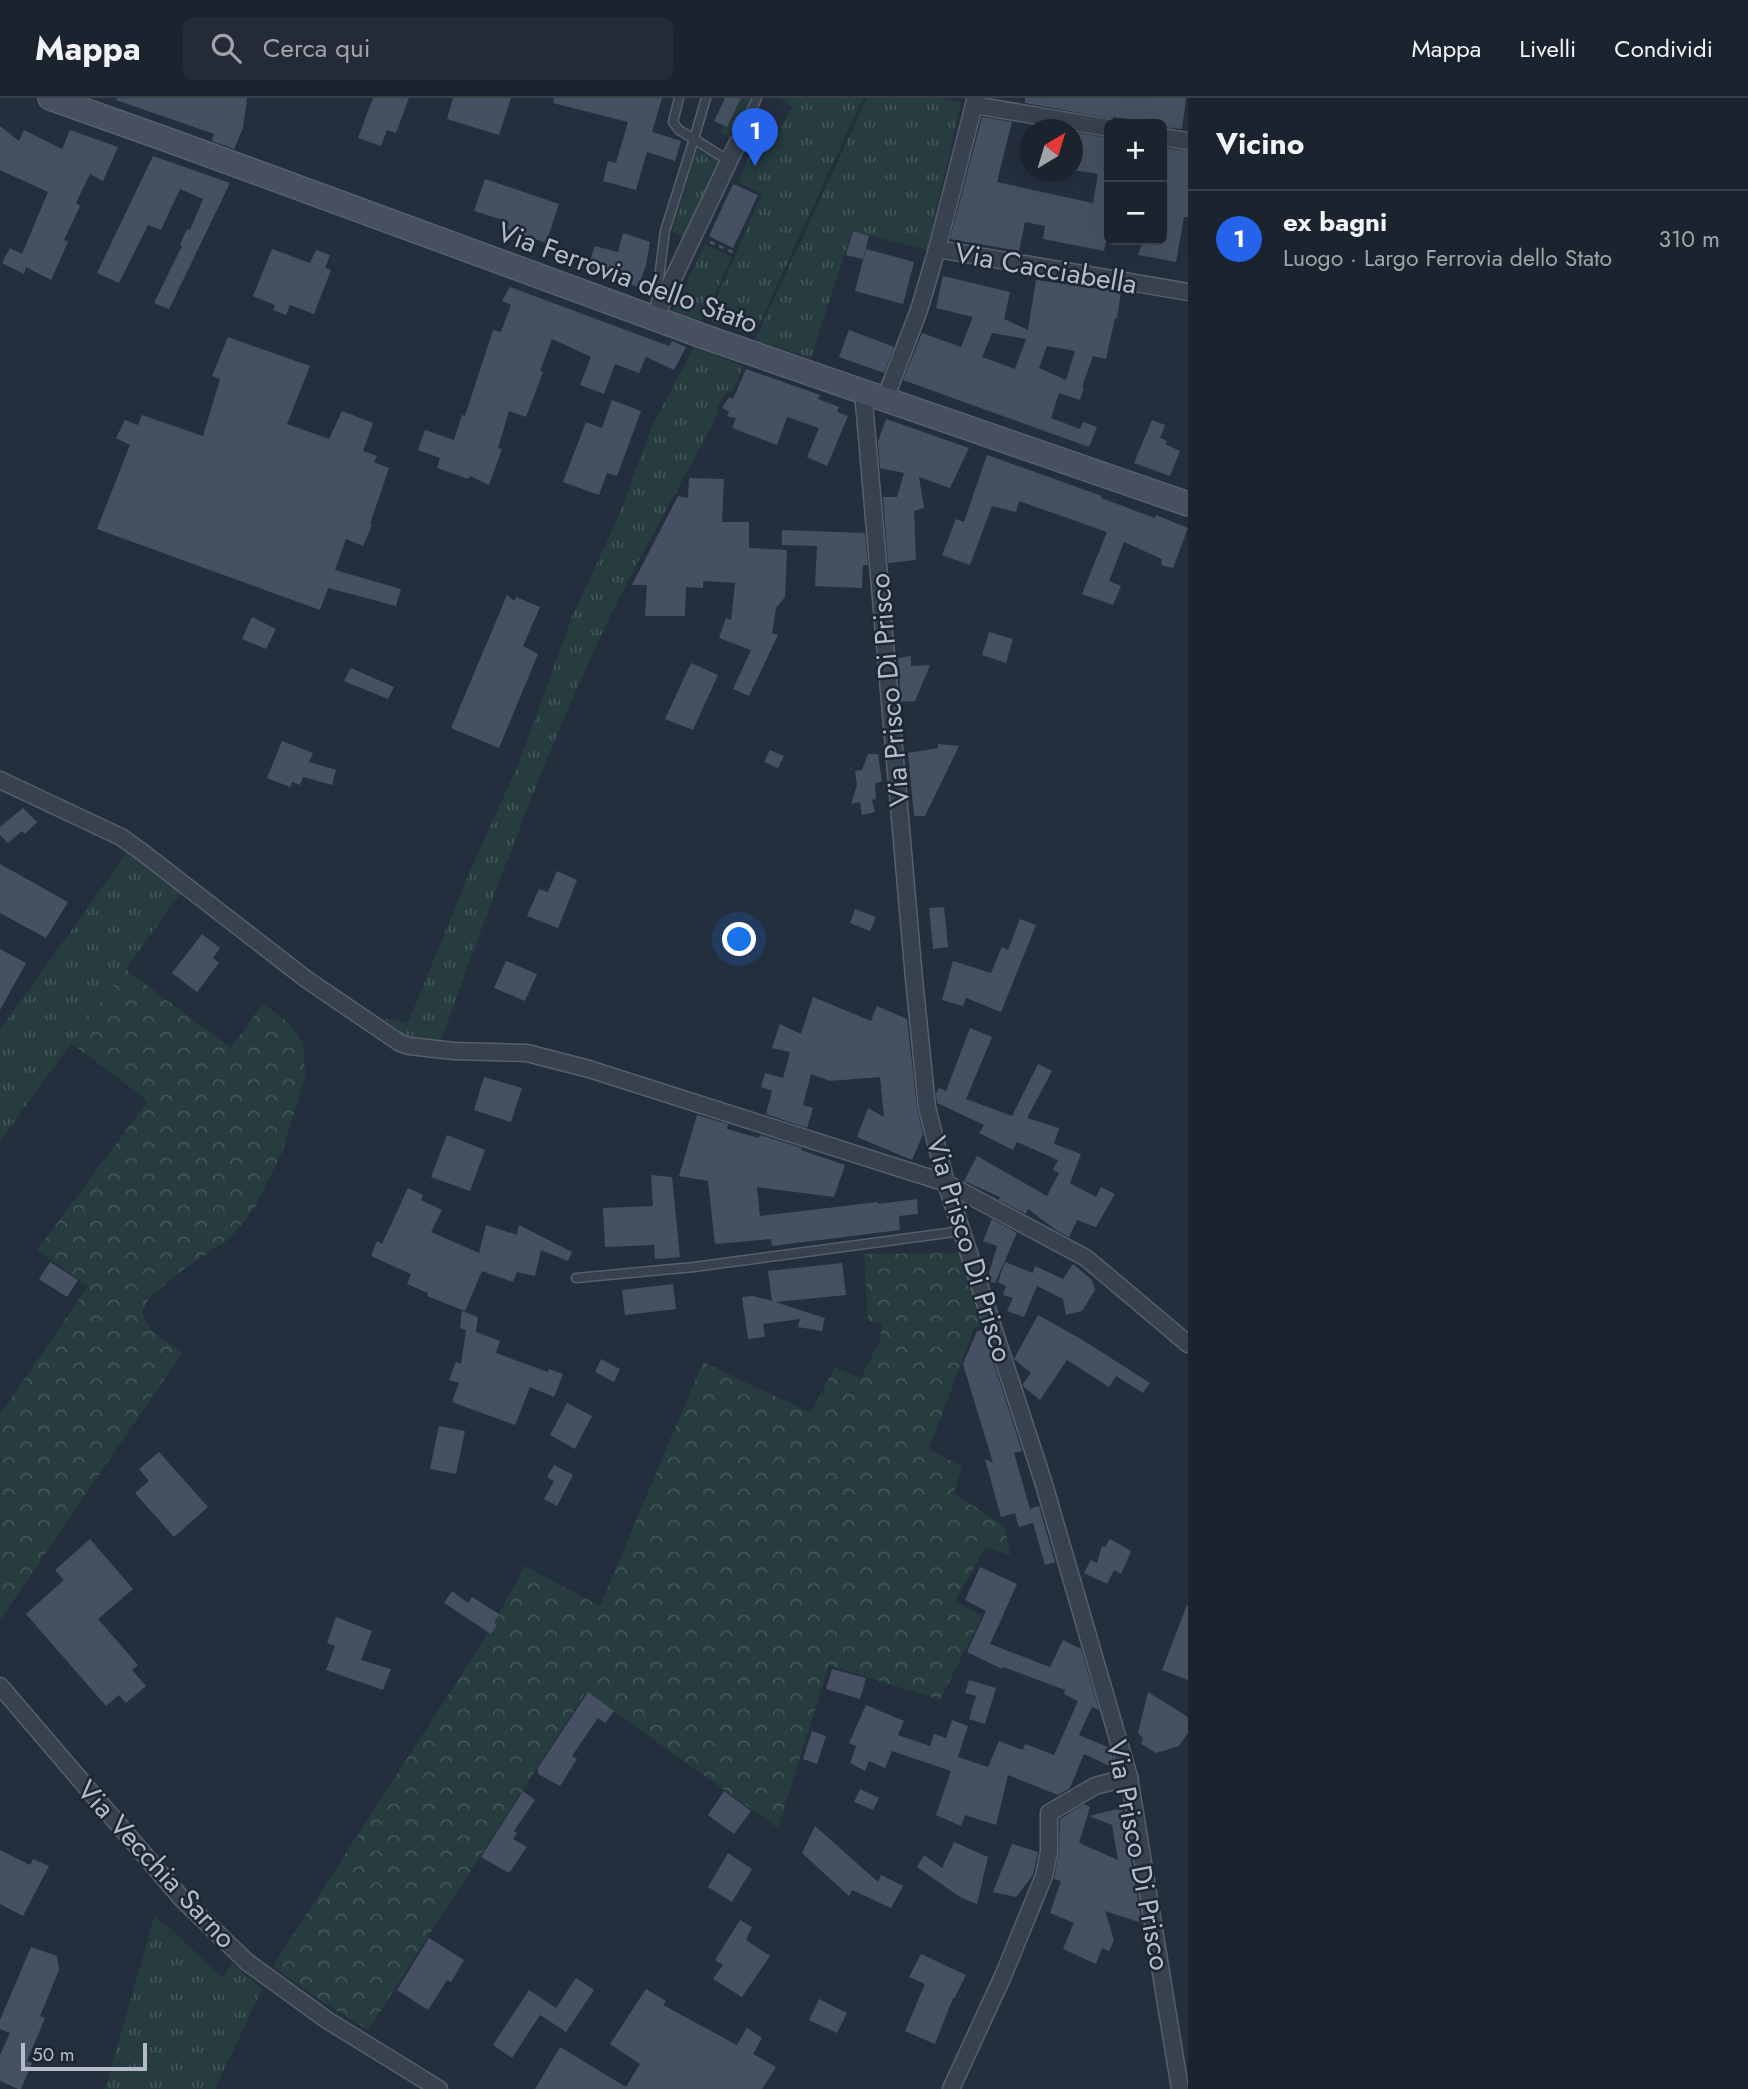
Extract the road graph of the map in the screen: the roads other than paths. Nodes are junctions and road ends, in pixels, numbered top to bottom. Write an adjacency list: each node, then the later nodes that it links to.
1 (50, 98): 14 (main road, Via Ferrovia dello Stato)
2 (679, 98): 8 (lane)
3 (706, 98): 8 (lane)
4 (757, 98): 10 (lane)
5 (974, 102): 6 (street); 12 (street)
6 (1104, 127)
7 (1167, 137): 9 (street)
8 (694, 139): 11 (lane); 14 (lane)
9 (1188, 141)
10 (737, 144): 11 (street)
11 (729, 161): 14 (street)
12 (937, 249): 13 (street, Via Cacciabella); 16 (street, Via Cacciabella)
13 (1188, 292)
14 (654, 319): 15 (main road, Via Ferrovia dello Stato)
15 (863, 391): 16 (main road, Via Ferrovia dello Stato); 19 (street, Via Prisco Di Prisco)
16 (885, 399): 17 (main road, Via Ferrovia dello Stato)
17 (1188, 504)
18 (0, 780): 19 (street)
19 (946, 1182): 20 (street, Via Prisco Di Prisco); 22 (street)
20 (962, 1231): 21 (lane); 24 (street, Via Prisco Di Prisco)
21 (576, 1278)
22 (1188, 1343)
23 (0, 1686): 25 (street, Via Vecchia Sarno)
24 (1129, 1777): 26 (street); 27 (street, Via Prisco Di Prisco)
25 (439, 2089)
26 (951, 2089)
27 (1180, 2089)

